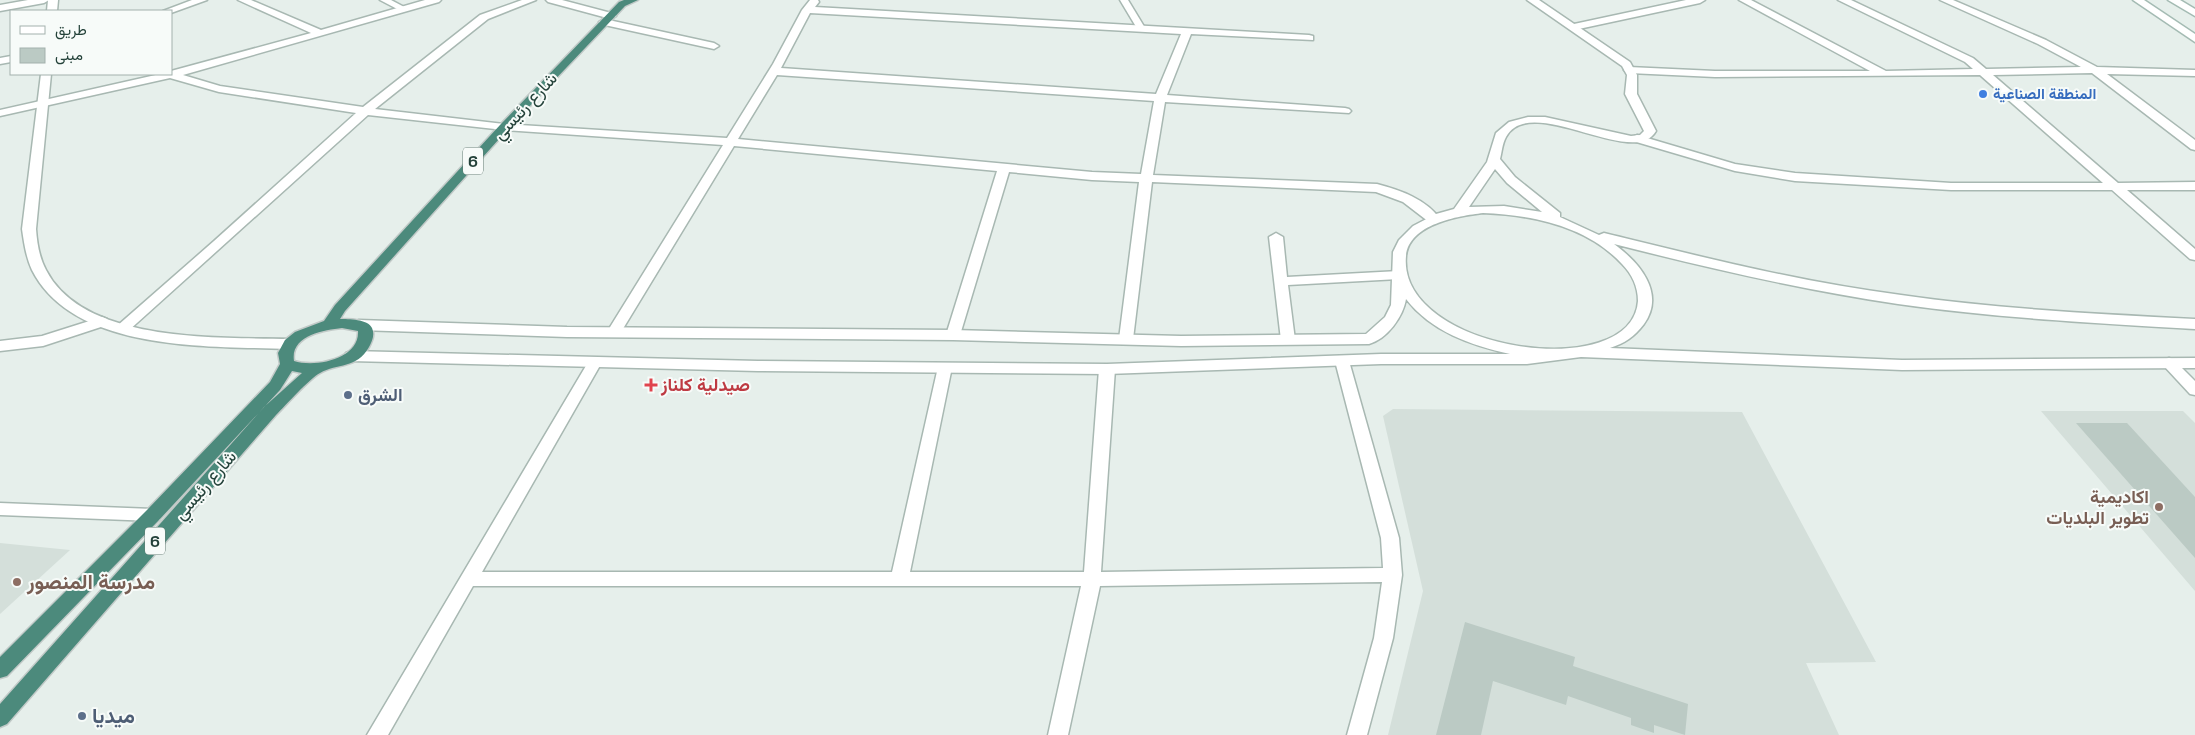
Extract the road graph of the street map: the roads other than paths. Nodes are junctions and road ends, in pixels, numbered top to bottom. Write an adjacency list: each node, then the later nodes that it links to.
1 (44, 0): 18 (street)
2 (202, 0): 20 (street)
3 (243, 0): 26 (street)
4 (384, 0): 19 (lane)
5 (436, 0): 19 (street)
6 (531, 0): 42 (street)
7 (551, 0): 22 (street)
8 (1124, 0): 24 (lane)
9 (1532, 0): 23 (street)
10 (1700, 0): 23 (street)
11 (1744, 0): 37 (street)
12 (1843, 0): 33 (street)
13 (1945, 0): 31 (street)
14 (2138, 0): 28 (street)
15 (2173, 0): 21 (street)
16 (626, 1): 22 (highway, شارع رئيسي / 6)
17 (811, 5): 24 (street); 32 (street)
18 (0, 8)
19 (404, 9): 26 (street)
20 (171, 10)
21 (2195, 13)
22 (608, 19): 29 (street); 45 (highway, شارع رئيسي / 6)
23 (1574, 27): 30 (street)
24 (1141, 28): 25 (street)
25 (1187, 31): 27 (street); 40 (street)
26 (320, 33): 35 (street)
27 (1309, 38)
28 (2195, 39)
29 (714, 46)
30 (1630, 70): 37 (street); 46 (street)
31 (2094, 70): 33 (street); 34 (street); 48 (street)
32 (772, 71): 40 (street); 47 (street)
33 (1984, 72): 37 (street); 52 (street)
34 (2195, 73)
35 (172, 74)
36 (172, 74): 42 (street)
37 (1885, 74)
38 (46, 75): 41 (street)
39 (167, 75): 41 (street)
40 (1160, 99): 43 (street); 51 (street)
41 (43, 103): 44 (street); 62 (street)
42 (365, 111): 45 (street); 66 (street)
43 (1345, 111)
44 (0, 114)
45 (504, 127): 47 (street); 63 (highway, شارع رئيسي / 6)
46 (1637, 139): 49 (street); 52 (street)
47 (731, 142): 50 (street); 67 (street)
48 (2195, 146)
49 (1494, 160): 54 (street); 56 (street)
50 (1004, 168): 51 (street); 68 (street)
51 (1146, 178): 55 (street); 69 (street)
52 (2115, 186): 53 (street); 59 (street)
53 (2195, 186)
54 (1458, 212): 55 (street); 56 (street)
55 (1434, 219): 60 (street)
56 (1566, 223): 57 (street)
57 (1591, 234): 64 (street); 73 (street)
58 (1276, 237): 61 (street)
59 (2195, 256)
60 (1399, 275): 61 (street); 70 (street); 73 (street)
61 (1281, 281): 70 (street)
62 (102, 322): 66 (street); 72 (street)
63 (330, 324): 65 (highway); 71 (highway)
64 (2195, 324)
65 (359, 325): 67 (street); 74 (highway, شارع رئيسي)
66 (122, 329): 71 (street)
67 (614, 332): 68 (street)
68 (954, 335): 69 (street)
69 (1126, 339): 70 (street)
70 (1288, 340)
71 (290, 344): 79 (highway, شارع رئيسي)
72 (0, 346)
73 (1581, 352): 75 (street); 77 (street)
74 (351, 356): 76 (street); 81 (highway, شارع رئيسي)
75 (1342, 360): 82 (street); 86 (street)
76 (595, 362): 80 (street); 87 (street)
77 (2169, 363): 78 (street); 83 (street)
78 (2195, 363)
79 (287, 364): 81 (highway, شارع رئيسي); 85 (highway, شارع رئيسي / 6)
80 (945, 367): 82 (street); 88 (street)
81 (315, 369): 91 (highway, شارع رئيسي / 6)
82 (1108, 369): 89 (street)
83 (2195, 390)
84 (0, 509): 85 (street)
85 (153, 515): 90 (highway, شارع رئيسي / 6)
86 (1393, 575): 89 (street); 94 (street)
87 (468, 579): 88 (street); 92 (street)
88 (899, 579): 89 (street)
89 (1092, 579): 93 (street)
90 (0, 670)
91 (0, 718)
92 (377, 735)
93 (1058, 735)
94 (1356, 735)

